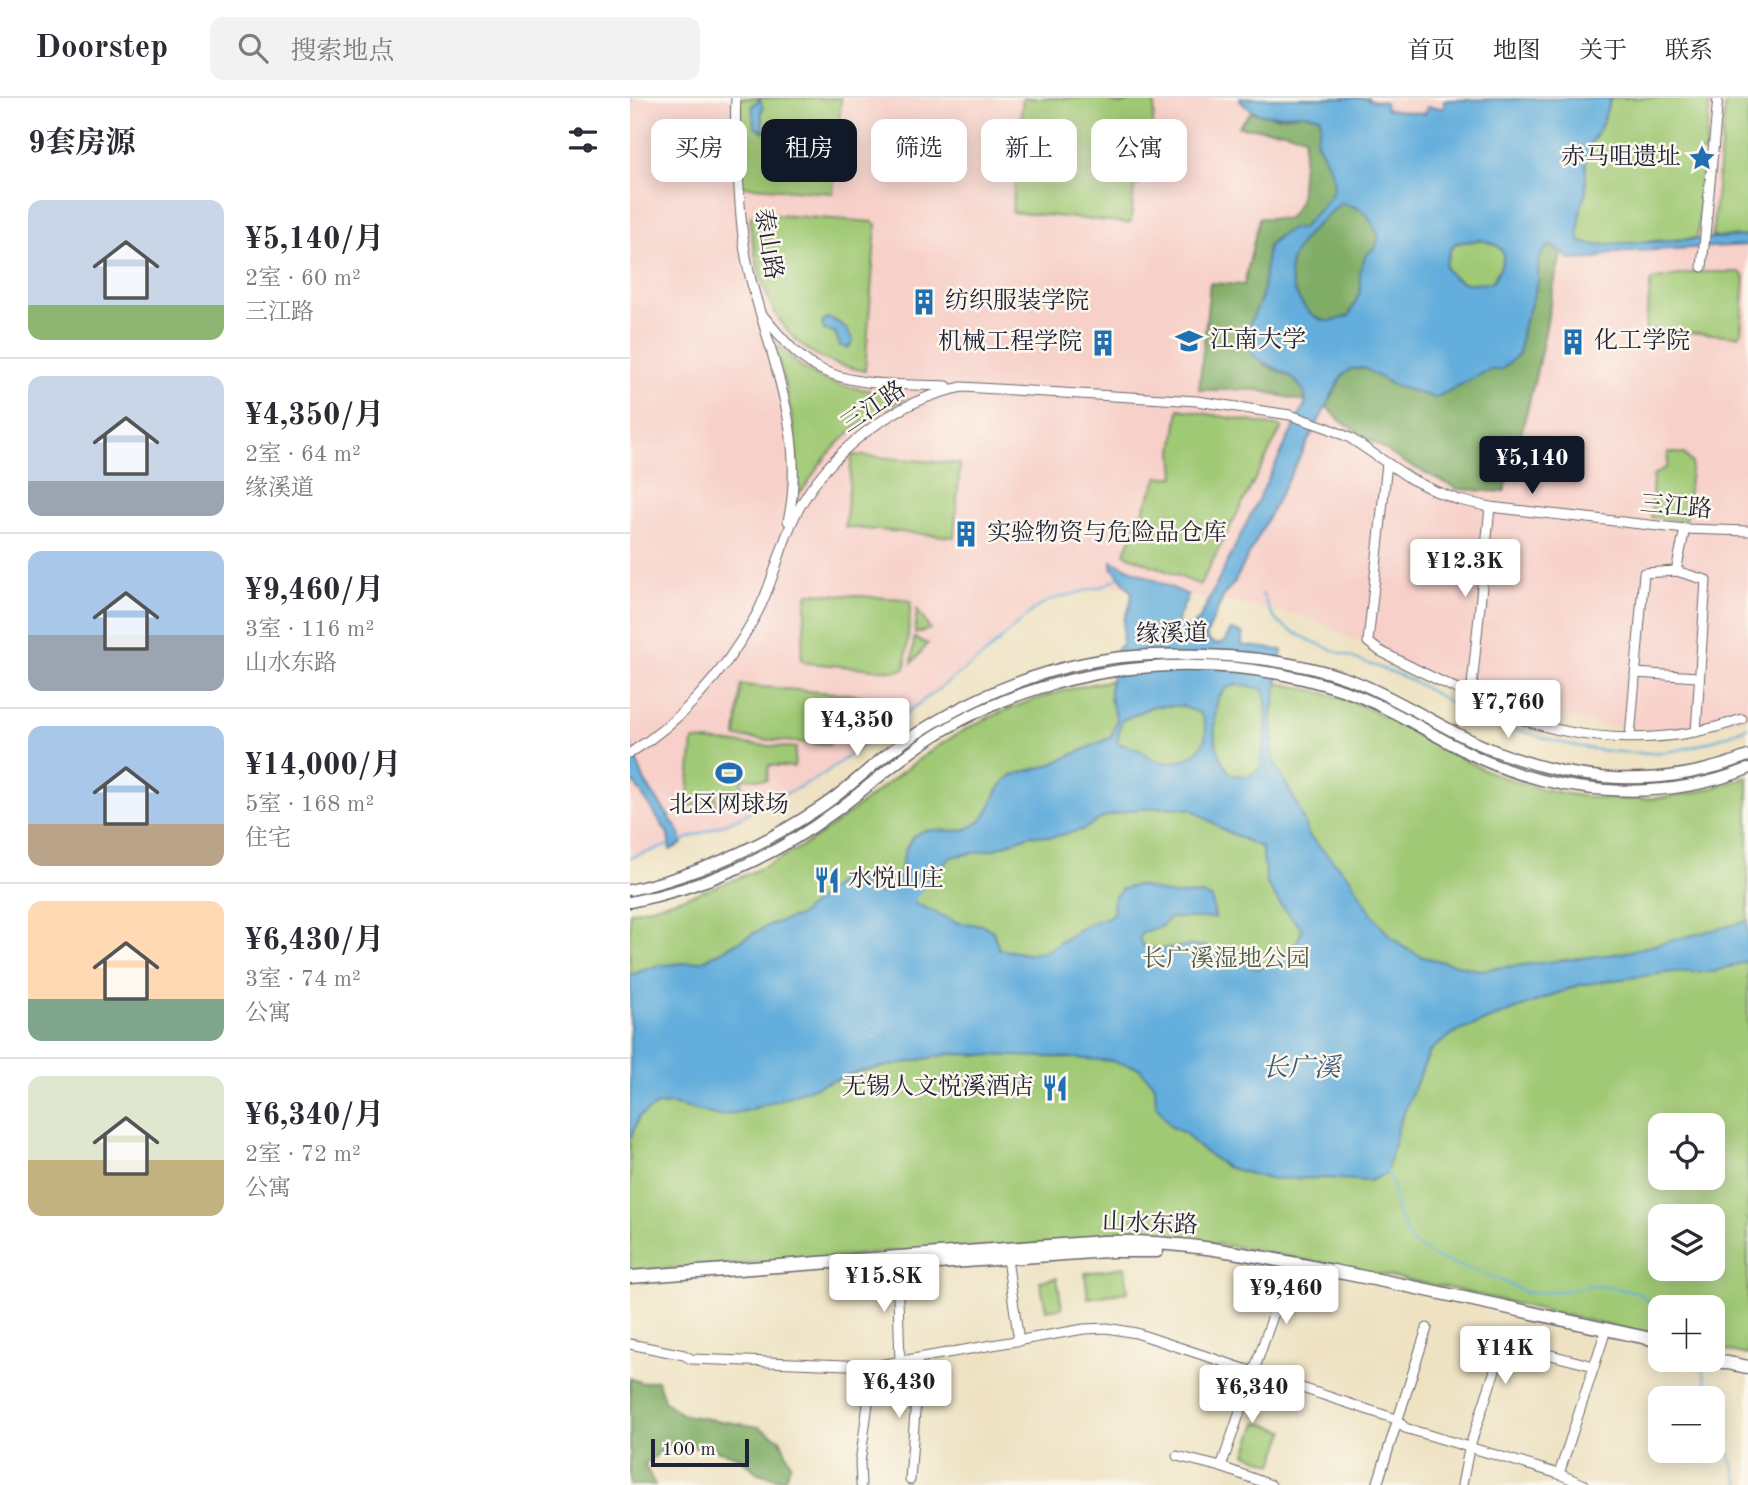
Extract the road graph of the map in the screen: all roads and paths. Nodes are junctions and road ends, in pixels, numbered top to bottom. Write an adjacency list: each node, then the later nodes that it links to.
1 (736, 98): 4 (street, 泰山路)
2 (1718, 98): 3 (street)
3 (1702, 267)
4 (761, 313): 5 (street); 10 (street, 泰山路)
5 (962, 387): 6 (street, 三江路); 10 (street, 三江路)
6 (1387, 463): 7 (street, 三江路); 14 (street)
7 (1490, 507): 8 (street, 三江路); 14 (street)
8 (1685, 529): 9 (street, 三江路); 11 (street)
9 (1748, 531)
10 (783, 547): 18 (street, 三江路)
11 (1676, 571): 12 (street); 13 (street)
12 (1635, 673): 13 (street); 17 (street)
13 (1698, 677): 16 (street)
14 (1471, 695): 17 (street)
15 (1742, 719): 16 (street)
16 (1696, 732): 17 (street)
17 (1630, 737)
18 (634, 751)
19 (1748, 756): 21 (main road, 缘溪道)
20 (1748, 769): 22 (main road, 缘溪道)
21 (630, 890)
22 (630, 902)
23 (1007, 1259): 24 (highway, 山水东路); 25 (highway, 山水东路); 31 (street)
24 (898, 1266): 27 (highway, 山水东路); 37 (street)
25 (1289, 1269): 29 (highway, 山水东路); 42 (street)
26 (630, 1277): 30 (highway, 山水东路)
27 (630, 1284)
28 (1427, 1328): 43 (street)
29 (1604, 1336): 33 (highway, 山水东路); 40 (street)
30 (1648, 1338)
31 (1019, 1341): 35 (street); 42 (street)
32 (630, 1344): 39 (street)
33 (1648, 1346)
34 (1725, 1355): 36 (highway)
35 (917, 1359): 37 (street); 48 (street)
36 (1748, 1360)
37 (901, 1362): 39 (street)
38 (1725, 1362): 41 (highway)
39 (873, 1366): 49 (street)
40 (1594, 1366): 44 (street); 47 (street)
41 (1748, 1367)
42 (1255, 1373): 43 (street); 46 (street)
43 (1396, 1419): 44 (street); 51 (street)
44 (1469, 1449): 47 (street); 52 (street)
45 (1177, 1456): 46 (street)
46 (1221, 1467): 50 (street)
47 (1559, 1474): 53 (street)
48 (910, 1480)
49 (861, 1485)
50 (1271, 1485)
51 (1377, 1485)
52 (1462, 1485)
53 (1585, 1485)

